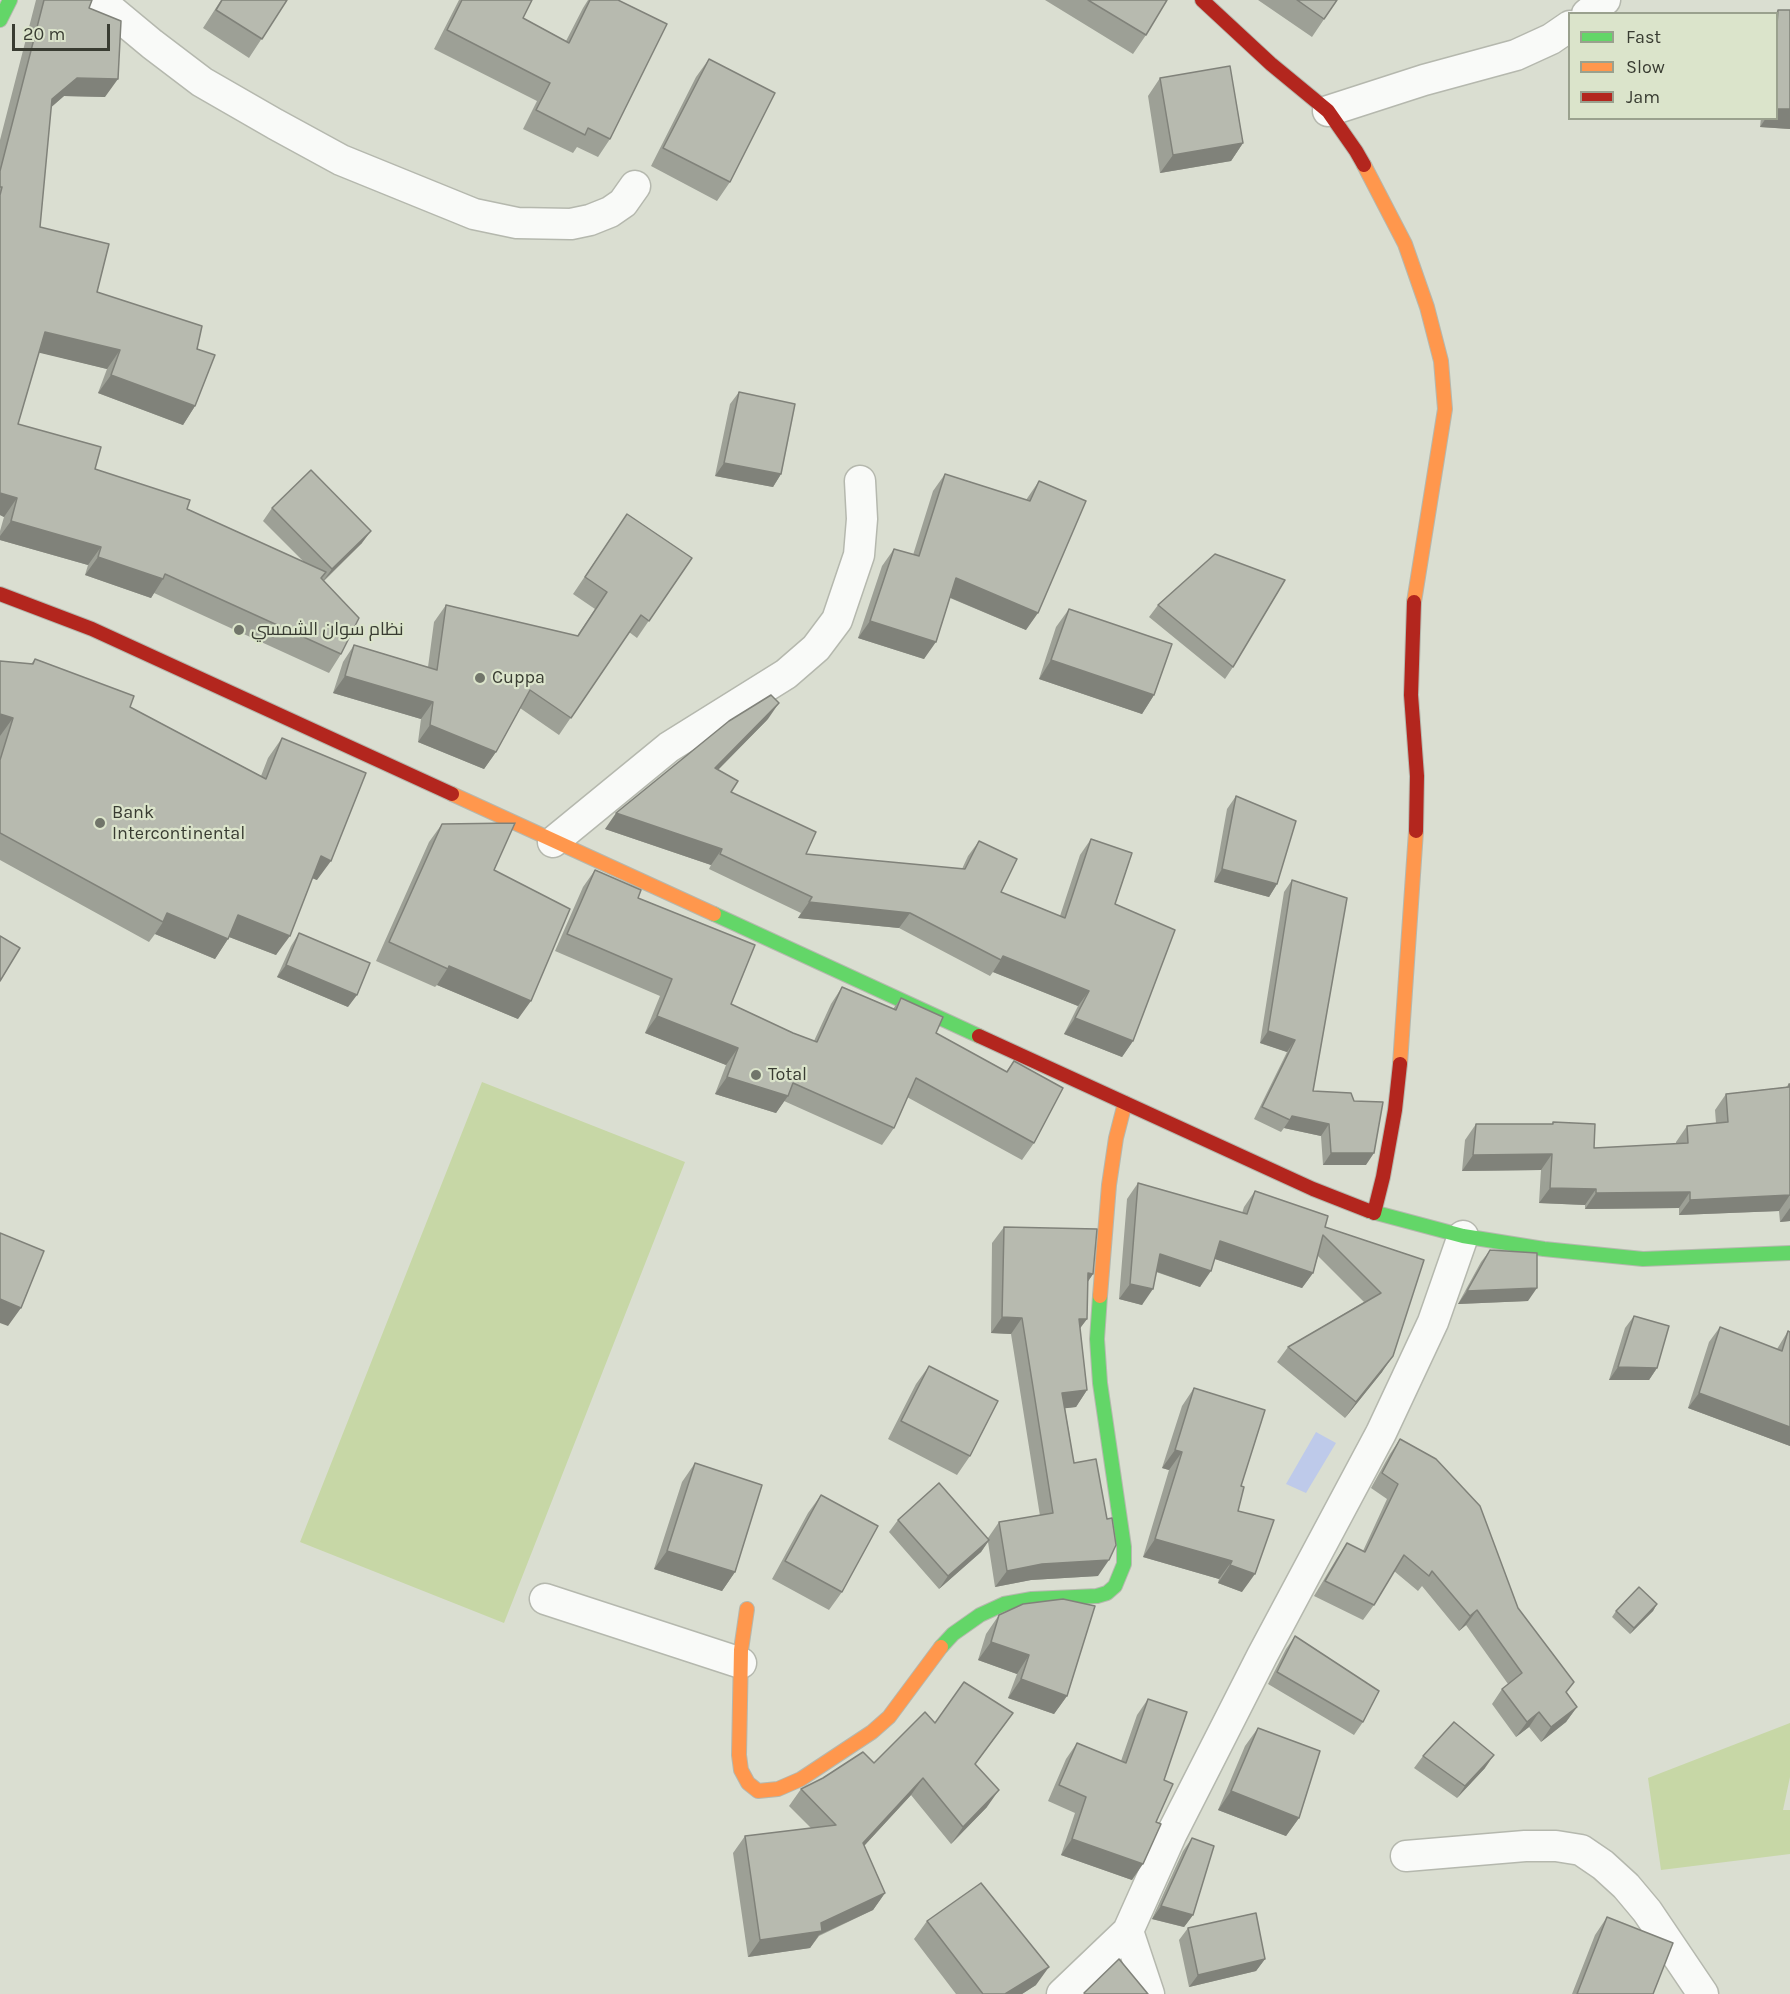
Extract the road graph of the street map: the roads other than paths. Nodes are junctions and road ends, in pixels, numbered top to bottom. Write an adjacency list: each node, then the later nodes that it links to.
1 (10, 0): 6 (street)
2 (99, 0): 9 (street)
3 (1202, 0): 8 (street)
4 (1605, 0): 5 (street)
5 (1590, 12)
6 (0, 20)
7 (1568, 27): 8 (street)
8 (1328, 111): 14 (street)
9 (635, 186)
10 (860, 481): 12 (street)
11 (1, 595): 12 (street)
12 (554, 842): 13 (street)
13 (1125, 1103): 14 (street); 19 (street)
14 (1374, 1213): 15 (street)
15 (1463, 1236): 16 (street); 21 (street)
16 (1790, 1253)
17 (545, 1599): 19 (street)
18 (747, 1609): 19 (street)
19 (741, 1663)
20 (1406, 1857): 24 (street)
21 (1128, 1930): 22 (street); 23 (street)
22 (1062, 1994)
23 (1149, 1994)
24 (1703, 1994)

